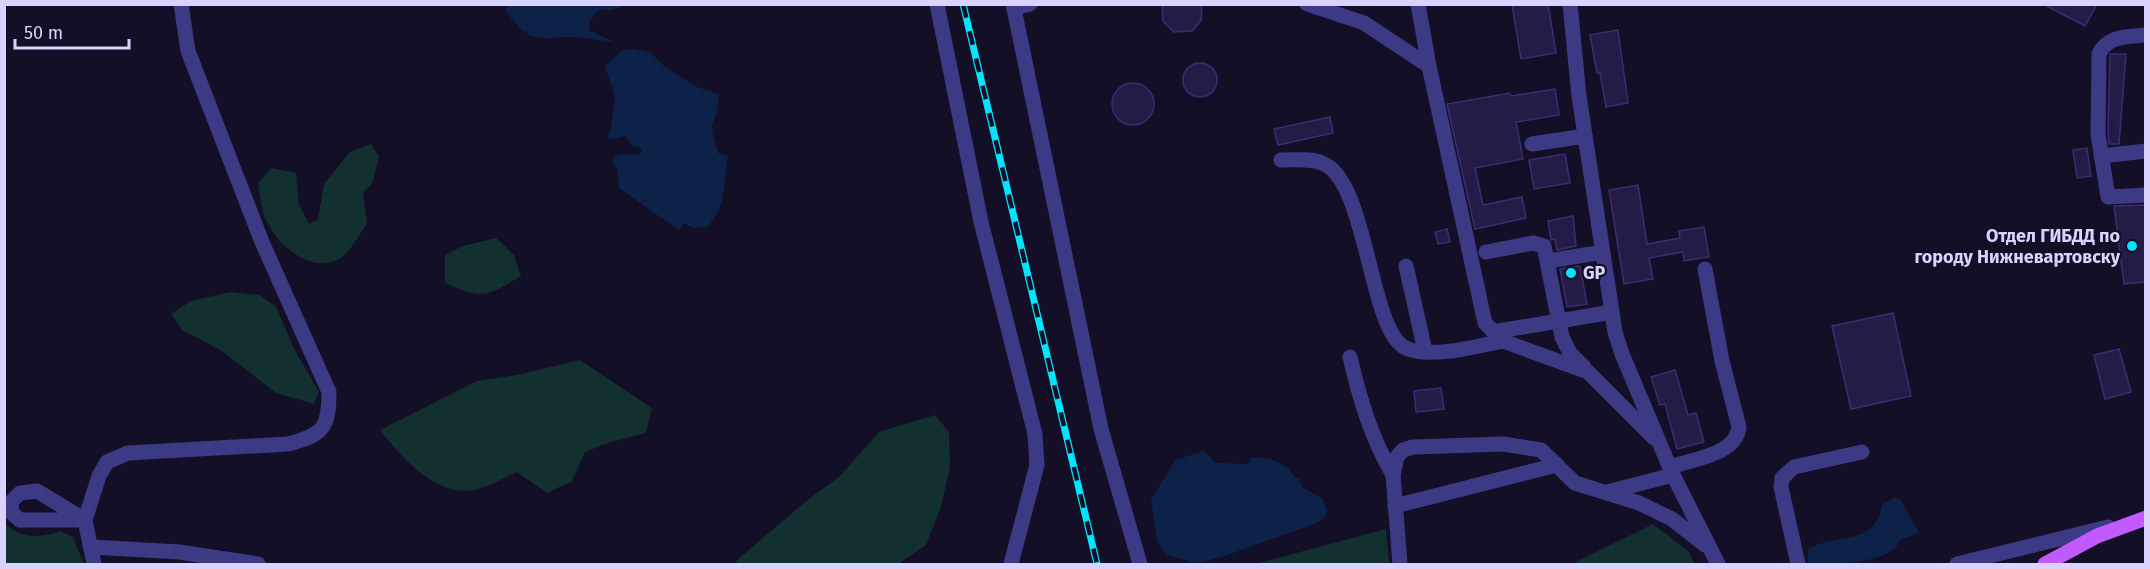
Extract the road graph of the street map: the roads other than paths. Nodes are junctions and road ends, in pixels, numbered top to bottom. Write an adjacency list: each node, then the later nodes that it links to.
1 (181, 4): 35 (street)
2 (937, 4): 39 (street)
3 (1030, 4): 7 (street)
4 (1307, 4): 9 (street)
5 (1418, 4): 9 (street)
6 (1570, 4): 10 (street)
7 (1013, 6): 40 (street)
8 (2145, 37): 13 (street)
9 (1429, 66): 23 (street)
10 (1585, 136): 11 (street); 17 (street)
11 (1532, 144)
12 (2145, 151): 13 (street)
13 (2101, 156): 15 (street)
14 (1281, 160): 24 (street)
15 (2145, 195)
16 (1486, 252): 18 (street)
17 (1603, 252): 18 (street); 21 (street)
18 (1548, 261): 22 (street)
19 (1406, 266): 24 (street)
20 (1705, 269): 30 (street)
21 (1612, 312): 22 (street); 27 (street)
22 (1559, 321): 23 (street); 26 (street)
23 (1498, 337): 24 (street); 26 (street)
24 (1425, 351)
25 (1350, 357): 31 (street)
26 (1588, 372): 27 (street)
27 (1660, 444): 30 (street)
28 (1862, 452): 43 (street)
29 (1557, 465): 31 (street); 32 (street); 33 (street)
30 (1671, 471): 32 (street); 36 (street)
31 (1393, 475): 33 (street)
32 (1607, 492): 36 (street)
33 (1395, 507): 41 (street)
34 (2145, 518): 44 (street); 45 (main road)
35 (92, 547): 37 (street); 38 (street)
36 (1708, 548): 42 (street)
37 (94, 564)
38 (258, 564)
39 (1011, 564)
40 (1140, 564)
41 (1400, 564)
42 (1718, 564)
43 (1798, 564)
44 (1957, 564)
45 (2045, 564)

